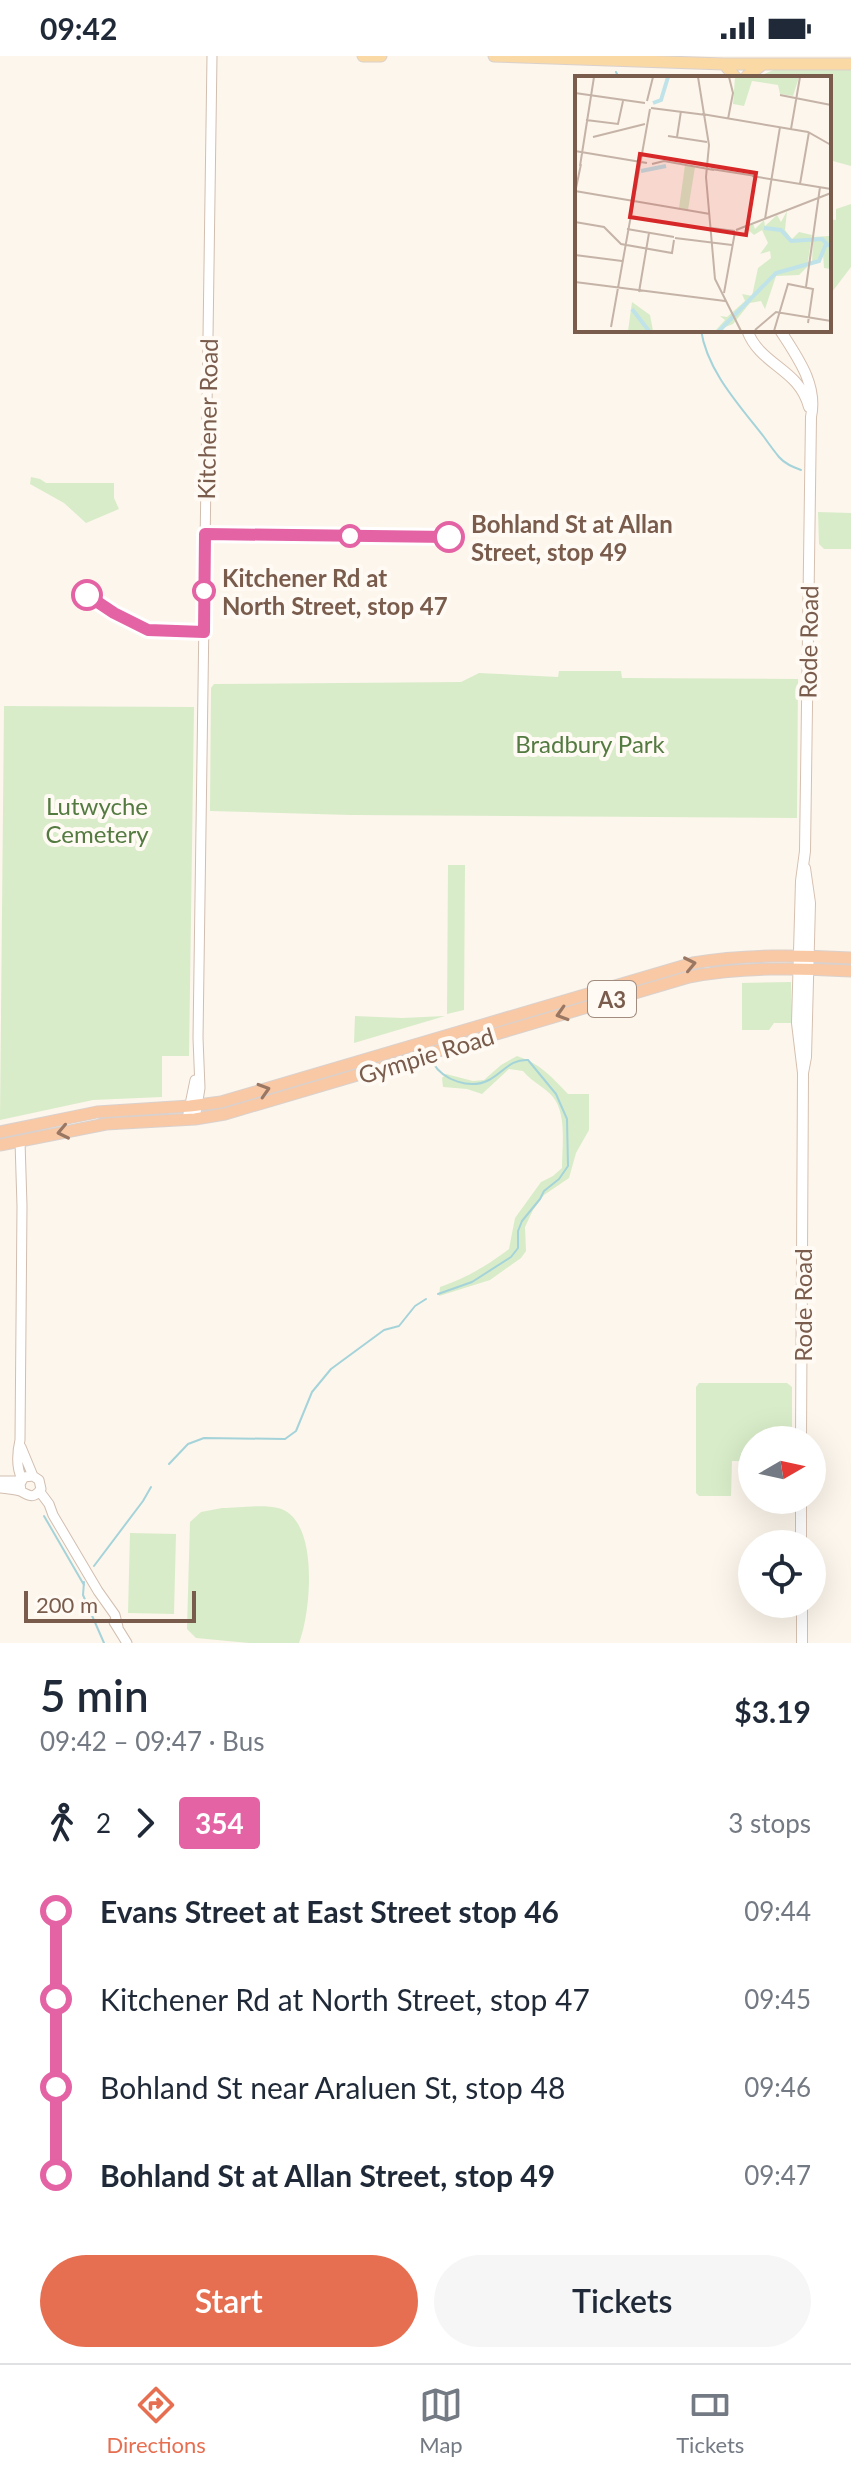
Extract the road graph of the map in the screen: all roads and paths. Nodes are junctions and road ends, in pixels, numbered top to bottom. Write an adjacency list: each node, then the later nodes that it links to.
1 (212, 56): 19 (street, Kitchener Road)
2 (363, 56): 3 (main road)
3 (381, 56)
4 (494, 56): 5 (main road)
5 (599, 57): 7 (main road)
6 (851, 64): 7 (main road)
7 (743, 69)
8 (748, 332): 10 (main road, Rode Road)
9 (781, 332): 11 (main road, Rode Road)
10 (778, 366): 11 (main road); 12 (main road, Rode Road)
11 (801, 368): 12 (main road); 13 (main road, Rode Road)
12 (807, 400): 13 (main road, Rode Road)
13 (811, 417): 15 (main road, Rode Road)
14 (851, 958): 15 (highway, Gympie Road / A3)
15 (803, 962): 16 (highway, Gympie Road / A3); 17 (highway, Gympie Road / A3, one-way to 15); 18 (highway, Gympie Road / A3, one-way to 18); 24 (main road, Rode Road)
16 (851, 971)
17 (437, 1038): 18 (highway); 19 (highway, Gympie Road / A3, one-way to 17)
18 (452, 1047): 20 (highway, Gympie Road / A3)
19 (194, 1106): 20 (street, Kitchener Road); 21 (highway, Gympie Road / A3)
20 (191, 1119): 22 (highway, Gympie Road / A3, one-way to 22)
21 (0, 1132)
22 (20, 1141): 23 (highway, Gympie Road / A3); 26 (street)
23 (0, 1145)
24 (801, 1426)
25 (0, 1481): 26 (street)
26 (24, 1482): 27 (street); 28 (street); 28 (street)
27 (0, 1488)
28 (38, 1494): 30 (street)
29 (800, 1618): 31 (main road)
30 (127, 1643)
31 (800, 1643)

